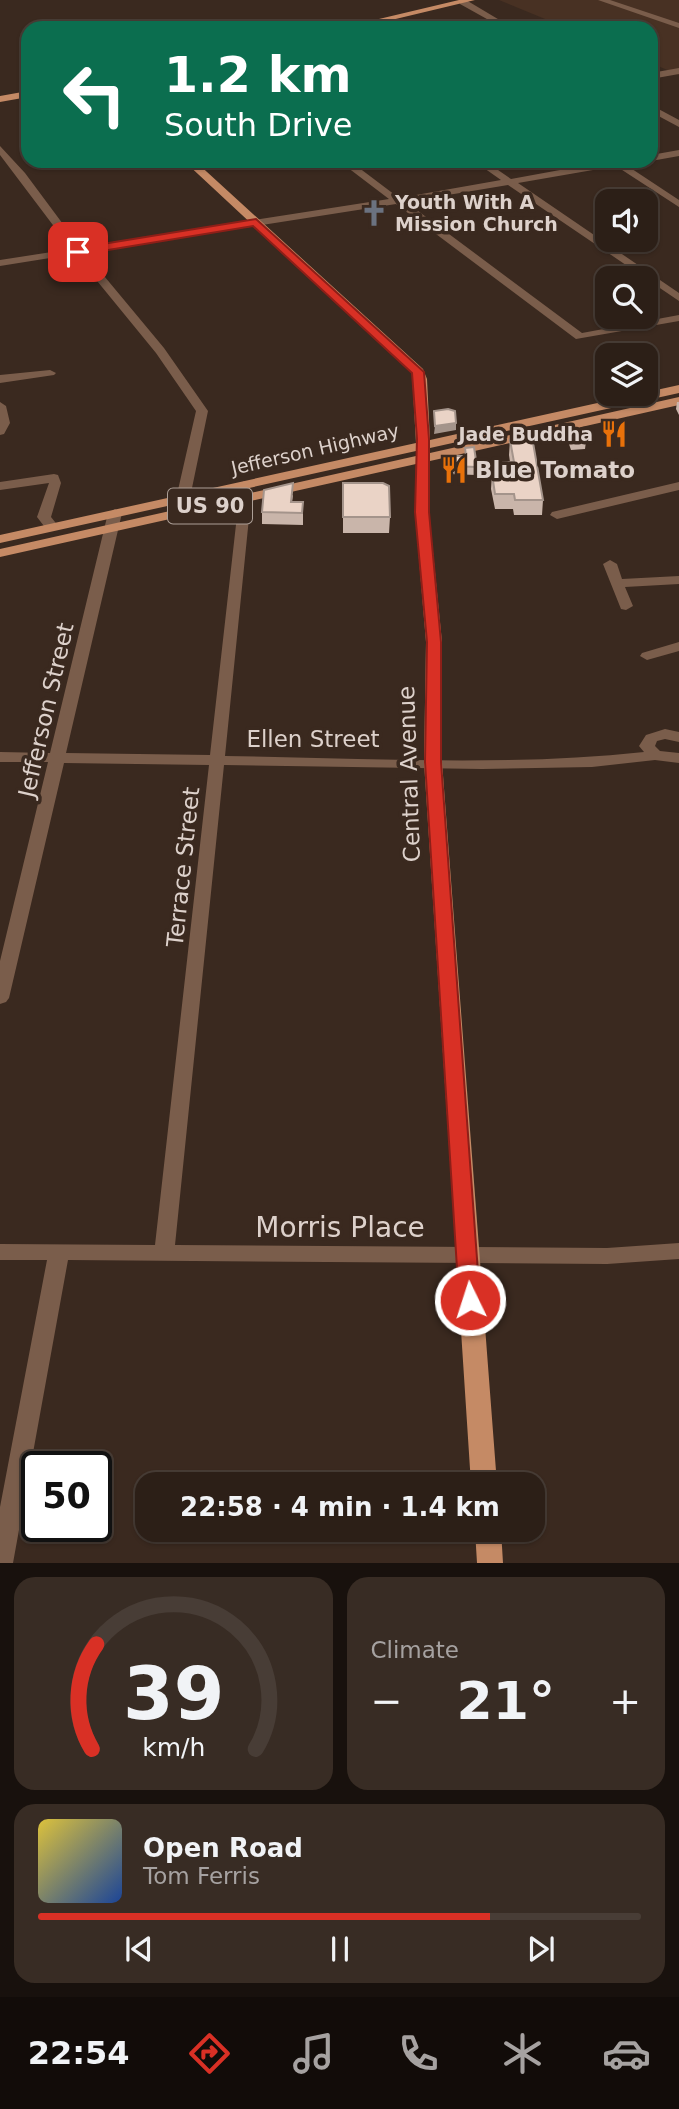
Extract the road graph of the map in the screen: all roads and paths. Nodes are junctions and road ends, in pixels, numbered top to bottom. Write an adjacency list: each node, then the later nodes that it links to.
1 (601, 0): 5 (street)
2 (467, 1): 3 (main road); 4 (street)
3 (380, 21)
4 (498, 21)
5 (679, 26)
6 (677, 75): 7 (street)
7 (658, 76)
8 (21, 94): 9 (main road)
9 (0, 99)
10 (658, 112): 11 (street)
11 (679, 124)
12 (0, 149): 24 (street)
13 (679, 153): 14 (street)
14 (658, 157)
15 (197, 168): 23 (main road, Central Avenue)
16 (353, 168): 21 (street)
17 (489, 168): 20 (street)
18 (584, 168): 20 (street)
19 (625, 168): 22 (street)
20 (510, 182): 21 (street); 26 (street)
21 (397, 201): 23 (street); 27 (street)
22 (679, 204)
23 (256, 222): 24 (street); 34 (main road, Central Avenue)
24 (78, 252): 25 (street); 38 (street)
25 (0, 263)
26 (679, 298)
27 (679, 318)
28 (50, 373): 29 (street)
29 (0, 379)
30 (679, 389): 34 (main road, Jefferson Highway / US 90)
31 (679, 401): 34 (main road, Jefferson Highway / US 90)
32 (0, 406): 33 (street)
33 (0, 431)
34 (422, 452): 37 (main road, Jefferson Highway / US 90); 56 (main road, Central Avenue)
35 (0, 486): 41 (street)
36 (679, 486): 39 (street)
37 (245, 491): 38 (main road, Jefferson Highway / US 90); 55 (street, Terrace Street)
38 (181, 505): 40 (main road, Jefferson Highway / US 90)
39 (557, 515)
40 (113, 520): 41 (main road, Jefferson Highway / US 90); 43 (main road, Jefferson Highway / US 90); 54 (street, Jefferson Street)
41 (52, 527): 42 (main road, Jefferson Highway / US 90)
42 (0, 539)
43 (0, 553)
44 (610, 564): 46 (street)
45 (679, 580): 46 (street)
46 (617, 583): 47 (street)
47 (626, 606)
48 (679, 646): 49 (street)
49 (647, 656)
50 (679, 737): 51 (street)
51 (655, 755): 53 (street, Ellen Street); 56 (street, Ellen Street)
52 (0, 757): 54 (street, Ellen Street)
53 (679, 758)
54 (56, 759): 55 (street, Ellen Street); 57 (street, Jefferson Street)
55 (217, 761): 56 (street, Ellen Street); 61 (street, Terrace Street)
56 (433, 762): 62 (main road, Central Avenue)
57 (0, 998)
58 (679, 1251): 62 (street, Morris Place)
59 (0, 1252): 60 (street, Morris Place)
60 (59, 1253): 61 (street, Morris Place); 65 (street)
61 (164, 1254): 62 (street, Morris Place)
62 (466, 1255): 63 (main road, Central Avenue)
63 (483, 1472)
64 (489, 1542): 66 (main road)
65 (1, 1563)
66 (491, 1563)

